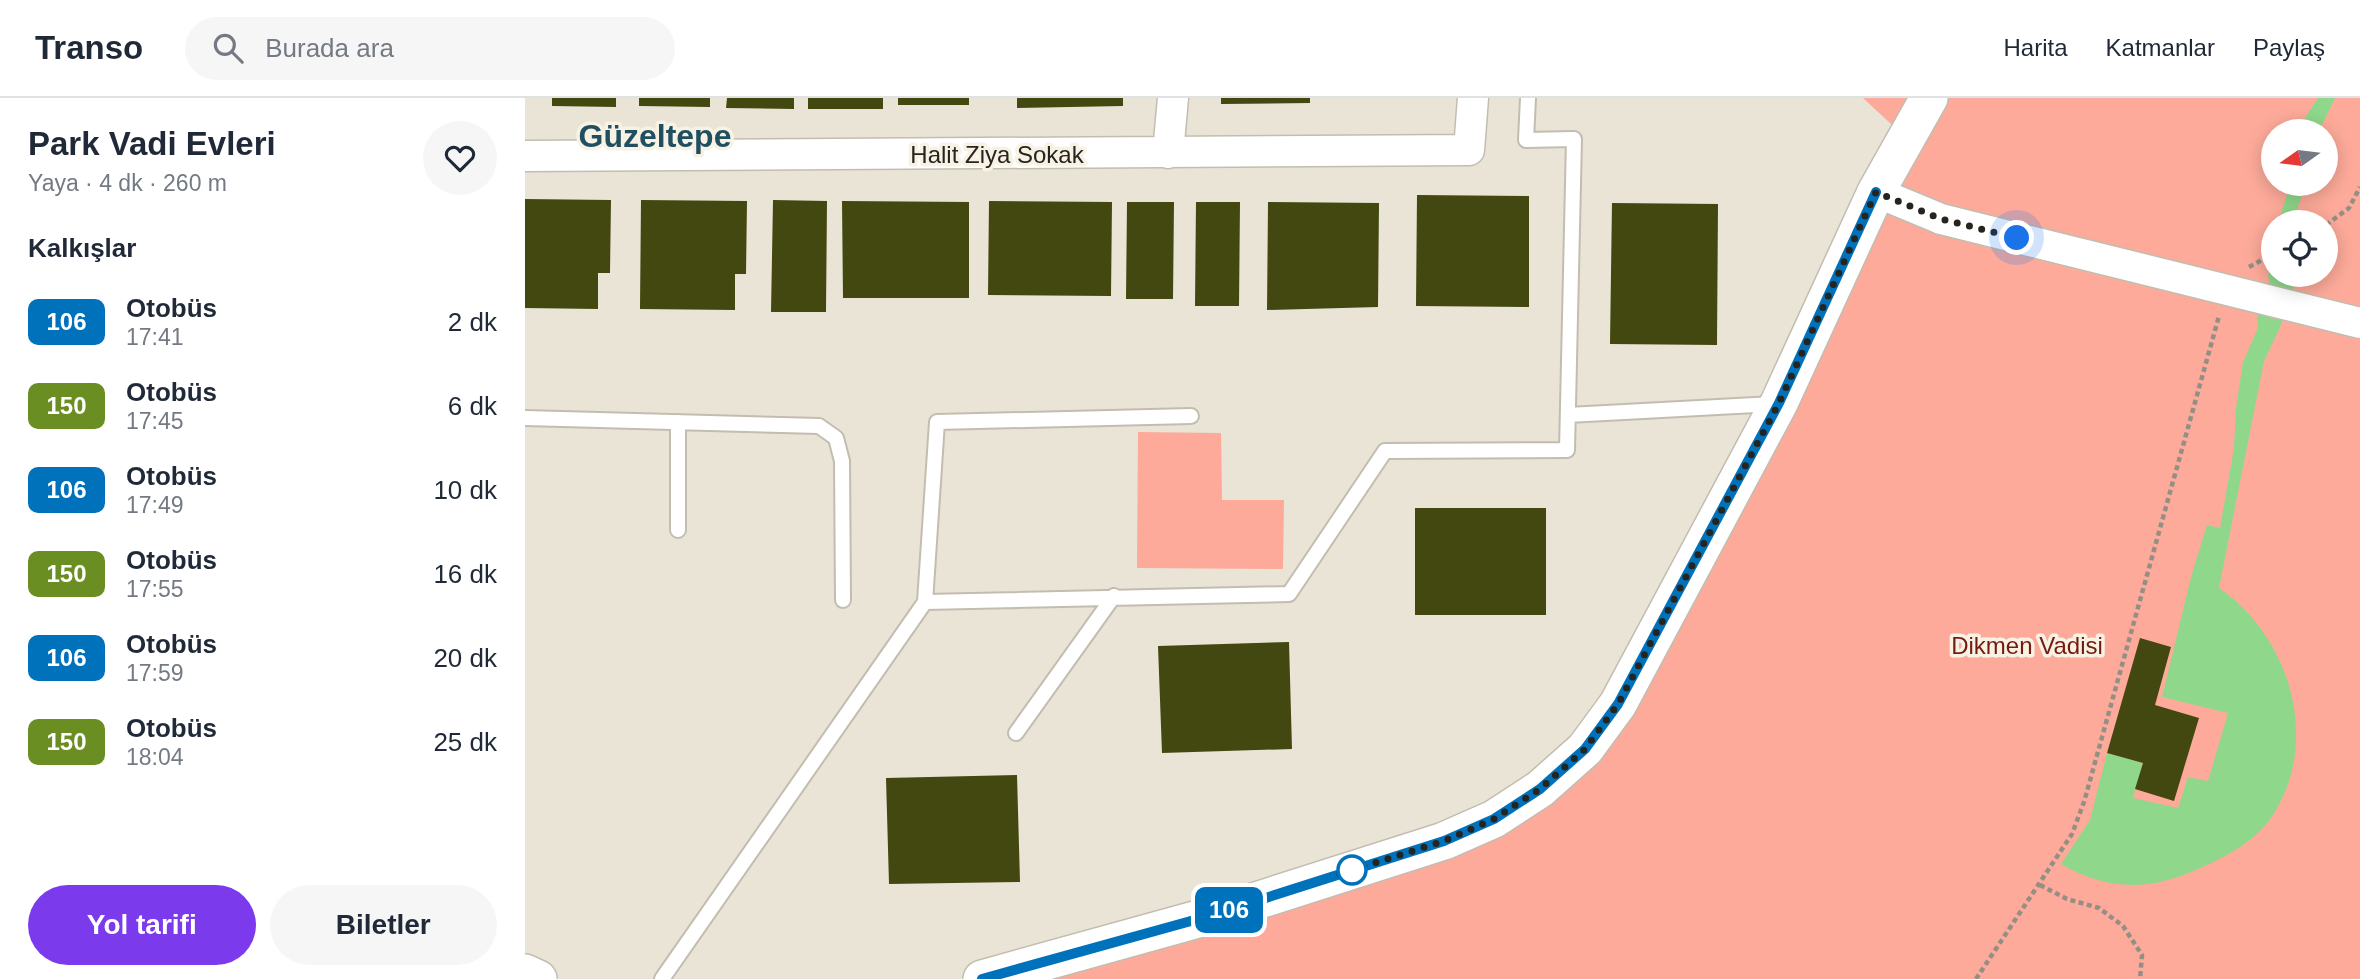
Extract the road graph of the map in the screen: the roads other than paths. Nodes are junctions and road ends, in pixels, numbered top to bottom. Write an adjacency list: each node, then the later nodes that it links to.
1 (1173, 98): 5 (street)
2 (1473, 98): 5 (street, Halit Ziya Sokak)
3 (1528, 98): 10 (lane)
4 (1929, 98): 7 (street)
5 (1168, 153): 6 (street, Halit Ziya Sokak)
6 (525, 156)
7 (1876, 192): 8 (street, bridge); 9 (street)
8 (2360, 323)
9 (1779, 403): 10 (lane); 22 (street)
10 (1568, 415): 15 (lane)
11 (1191, 416): 17 (lane)
12 (525, 418): 13 (lane)
13 (678, 422): 14 (lane); 16 (lane)
14 (678, 530)
15 (1114, 596): 17 (lane); 18 (lane)
16 (843, 600)
17 (925, 602): 21 (lane)
18 (1016, 733)
19 (525, 973): 20 (street)
20 (538, 979)
21 (662, 979)
22 (982, 979)

